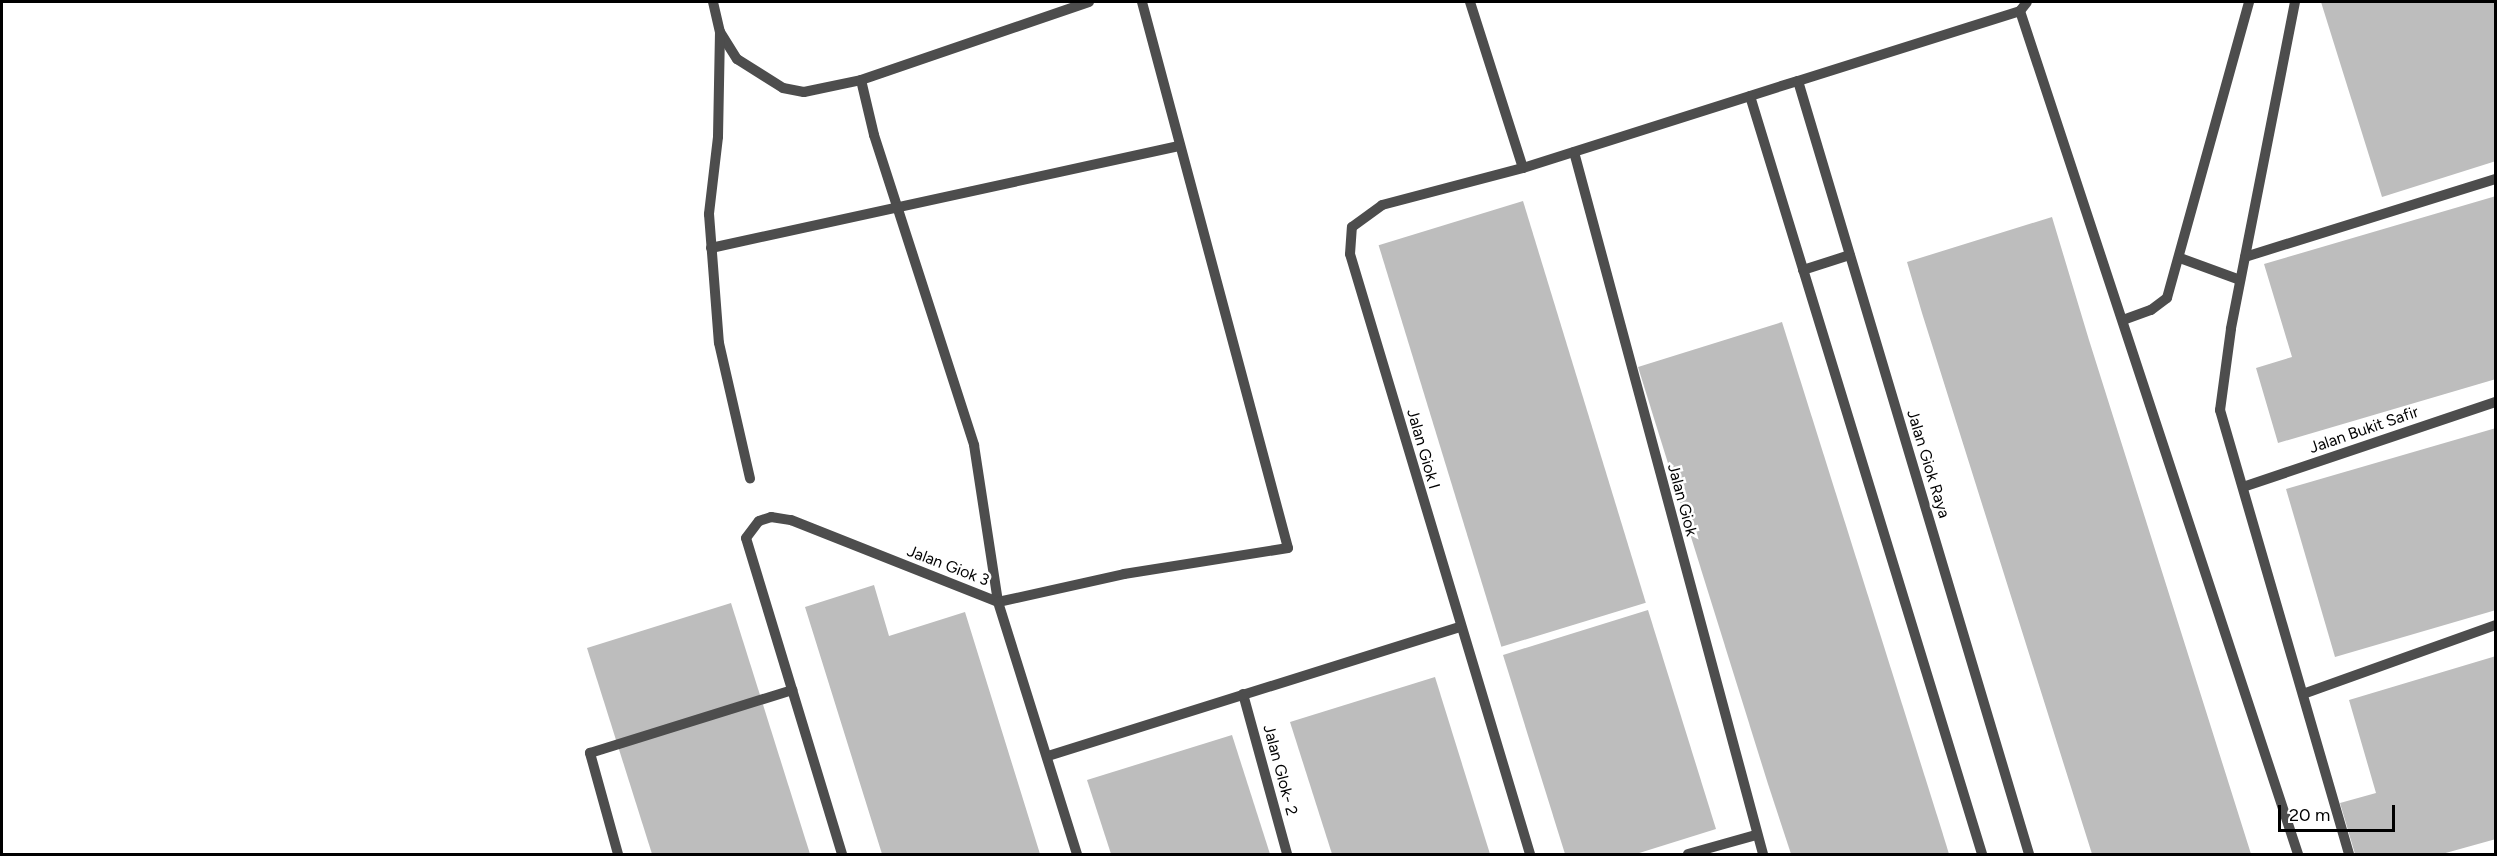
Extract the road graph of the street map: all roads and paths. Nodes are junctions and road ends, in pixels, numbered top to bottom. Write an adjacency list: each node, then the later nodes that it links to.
1 (713, 2): 8 (street)
2 (1089, 2): 9 (street)
3 (1142, 2): 12 (street)
4 (1470, 2): 14 (street)
5 (2249, 2): 20 (street)
6 (2295, 2): 19 (street)
7 (2024, 6): 10 (street, Jalan Giok I); 23 (street)
8 (720, 32): 9 (street); 17 (street)
9 (861, 80): 16 (street)
10 (1798, 81): 11 (street, Jalan Giok I); 18 (street, Jalan Giok Raya)
11 (1750, 96): 13 (street, Jalan Giok I); 21 (street)
12 (1180, 146): 16 (street); 27 (street)
13 (1574, 152): 14 (street, Jalan Giok I); 34 (street, Jalan Giok)
14 (1523, 168): 29 (street, Jalan Giok I)
15 (2496, 179): 19 (street)
16 (898, 210): 17 (street); 27 (street)
17 (711, 248): 25 (street)
18 (1850, 255): 21 (street); 43 (street, Jalan Giok Raya)
19 (2245, 256): 22 (street)
20 (2186, 260): 22 (street); 23 (street)
21 (1803, 270): 42 (street)
22 (2236, 279): 26 (street)
23 (2123, 320): 44 (street)
24 (2496, 402): 26 (street, Jalan Bukit Safir)
25 (750, 478)
26 (2243, 487): 32 (street)
27 (998, 602): 30 (street, Jalan Giok 3); 33 (street, Jalan Giok 3)
28 (2496, 625): 32 (street)
29 (1459, 627): 31 (street); 39 (street, Jalan Giok I)
30 (792, 690): 35 (street); 36 (street)
31 (1244, 694): 33 (street); 38 (street, Jalan Glok- 2)
32 (2303, 694): 45 (street)
33 (1048, 756): 37 (street, Jalan Giok 3)
34 (1756, 835): 40 (street); 41 (street, Jalan Giok)
35 (618, 855)
36 (842, 855)
37 (1077, 855)
38 (1287, 855)
39 (1530, 855)
40 (1688, 855)
41 (1763, 855)
42 (1982, 855)
43 (2029, 855)
44 (2298, 855)
45 (2349, 855)

